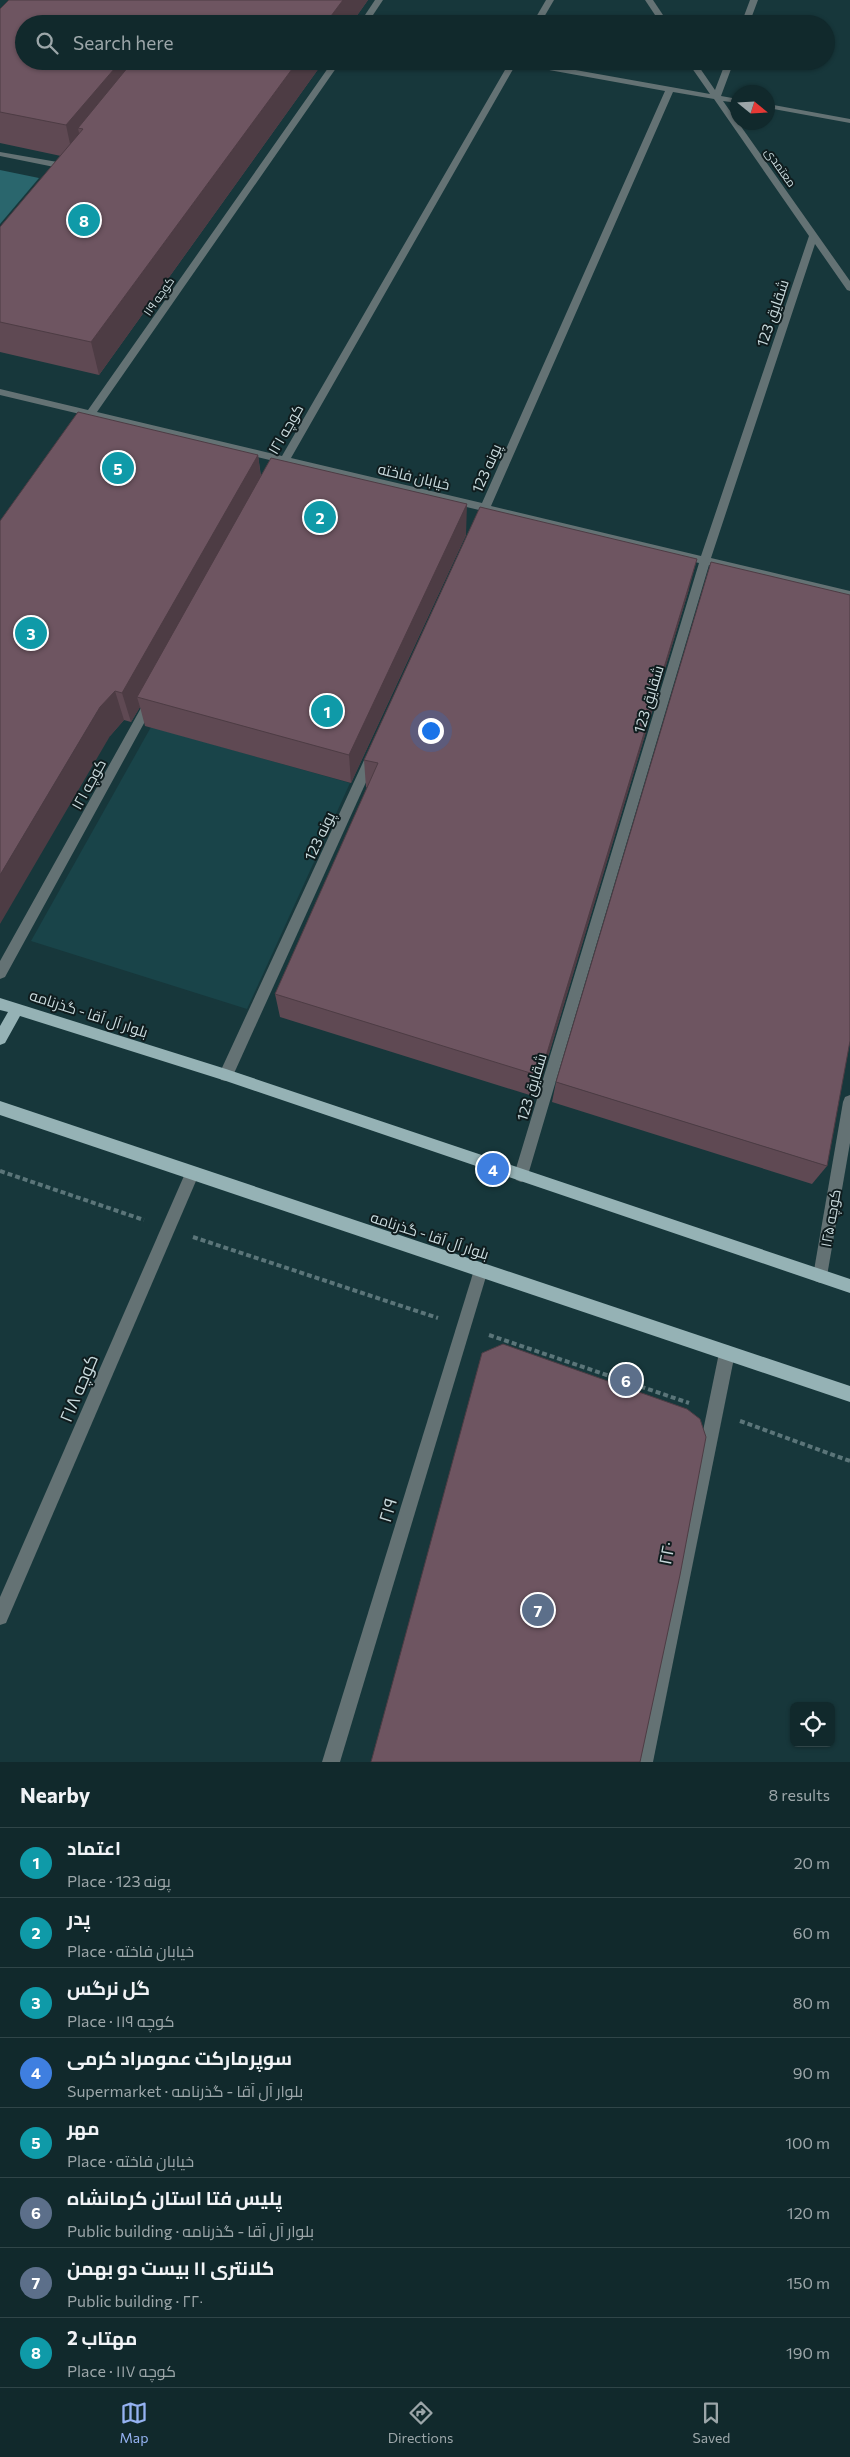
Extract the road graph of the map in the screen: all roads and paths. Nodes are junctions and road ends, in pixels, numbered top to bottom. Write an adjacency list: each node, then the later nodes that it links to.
1 (379, 0): 5 (street)
2 (550, 0): 6 (street)
3 (648, 0): 7 (street)
4 (754, 0): 8 (street)
5 (369, 15)
6 (541, 15)
7 (659, 15)
8 (748, 15)
9 (330, 70): 26 (street, کوچه ۱۱۹)
10 (509, 70): 28 (street, کوچه ۱۲۱)
11 (560, 70): 14 (street)
12 (698, 70): 15 (street, معتمدی)
13 (727, 70): 15 (street)
14 (670, 89): 15 (street); 30 (street, 123 پونه)
15 (717, 97): 16 (street); 23 (street, معتمدی)
16 (730, 99)
17 (775, 107): 18 (street)
18 (850, 121)
19 (0, 154): 21 (street)
20 (79, 160): 21 (street)
21 (73, 168): 22 (street)
22 (67, 175)
23 (814, 236): 24 (street, معتمدی); 32 (street, 123 شقایق)
24 (850, 288)
25 (0, 392): 26 (street, خیابان فاخته)
26 (91, 414): 27 (street, کوچه ۱۱۹); 28 (street, خیابان فاخته)
27 (80, 430)
28 (284, 460): 29 (street, کوچه ۱۲۱); 30 (street, خیابان فاخته)
29 (270, 486)
30 (485, 508): 31 (street, 123 پونه); 32 (street, خیابان فاخته)
31 (473, 535)
32 (705, 560): 33 (street, خیابان فاخته); 45 (street, 123 شقایق)
33 (850, 595)
34 (154, 695): 36 (street, کوچه ۱۲۱)
35 (374, 751): 40 (street, 123 پونه)
36 (0, 973)
37 (0, 1004): 38 (main road, بلوار آل آقا - گذرنامه)
38 (17, 1008): 39 (main road); 40 (main road, بلوار آل آقا - گذرنامه)
39 (0, 1038)
40 (226, 1075): 45 (main road, بلوار آل آقا - گذرنامه)
41 (850, 1102): 48 (street, کوچه ۱۲۵)
42 (0, 1108): 44 (main road, بلوار آل آقا - گذرنامه)
43 (0, 1171): 46 (path)
44 (192, 1174): 46 (street, کوچه ۲۱۸); 47 (main road, بلوار آل آقا - گذرنامه)
45 (521, 1175): 48 (main road, بلوار آل آقا - گذرنامه)
46 (169, 1229): 50 (path); 55 (street, کوچه ۲۱۸)
47 (481, 1270): 50 (street, ۲۱۹); 51 (main road, بلوار آل آقا - گذرنامه)
48 (820, 1276): 49 (main road, بلوار آل آقا - گذرنامه)
49 (850, 1286)
50 (464, 1326): 53 (path); 56 (street, ۲۱۹)
51 (727, 1353): 52 (main road, بلوار آل آقا - گذرنامه); 53 (street, ۲۲۰)
52 (850, 1394)
53 (715, 1412): 54 (path); 57 (street, ۲۲۰)
54 (850, 1461)
55 (0, 1617)
56 (331, 1762)
57 (644, 1762)

